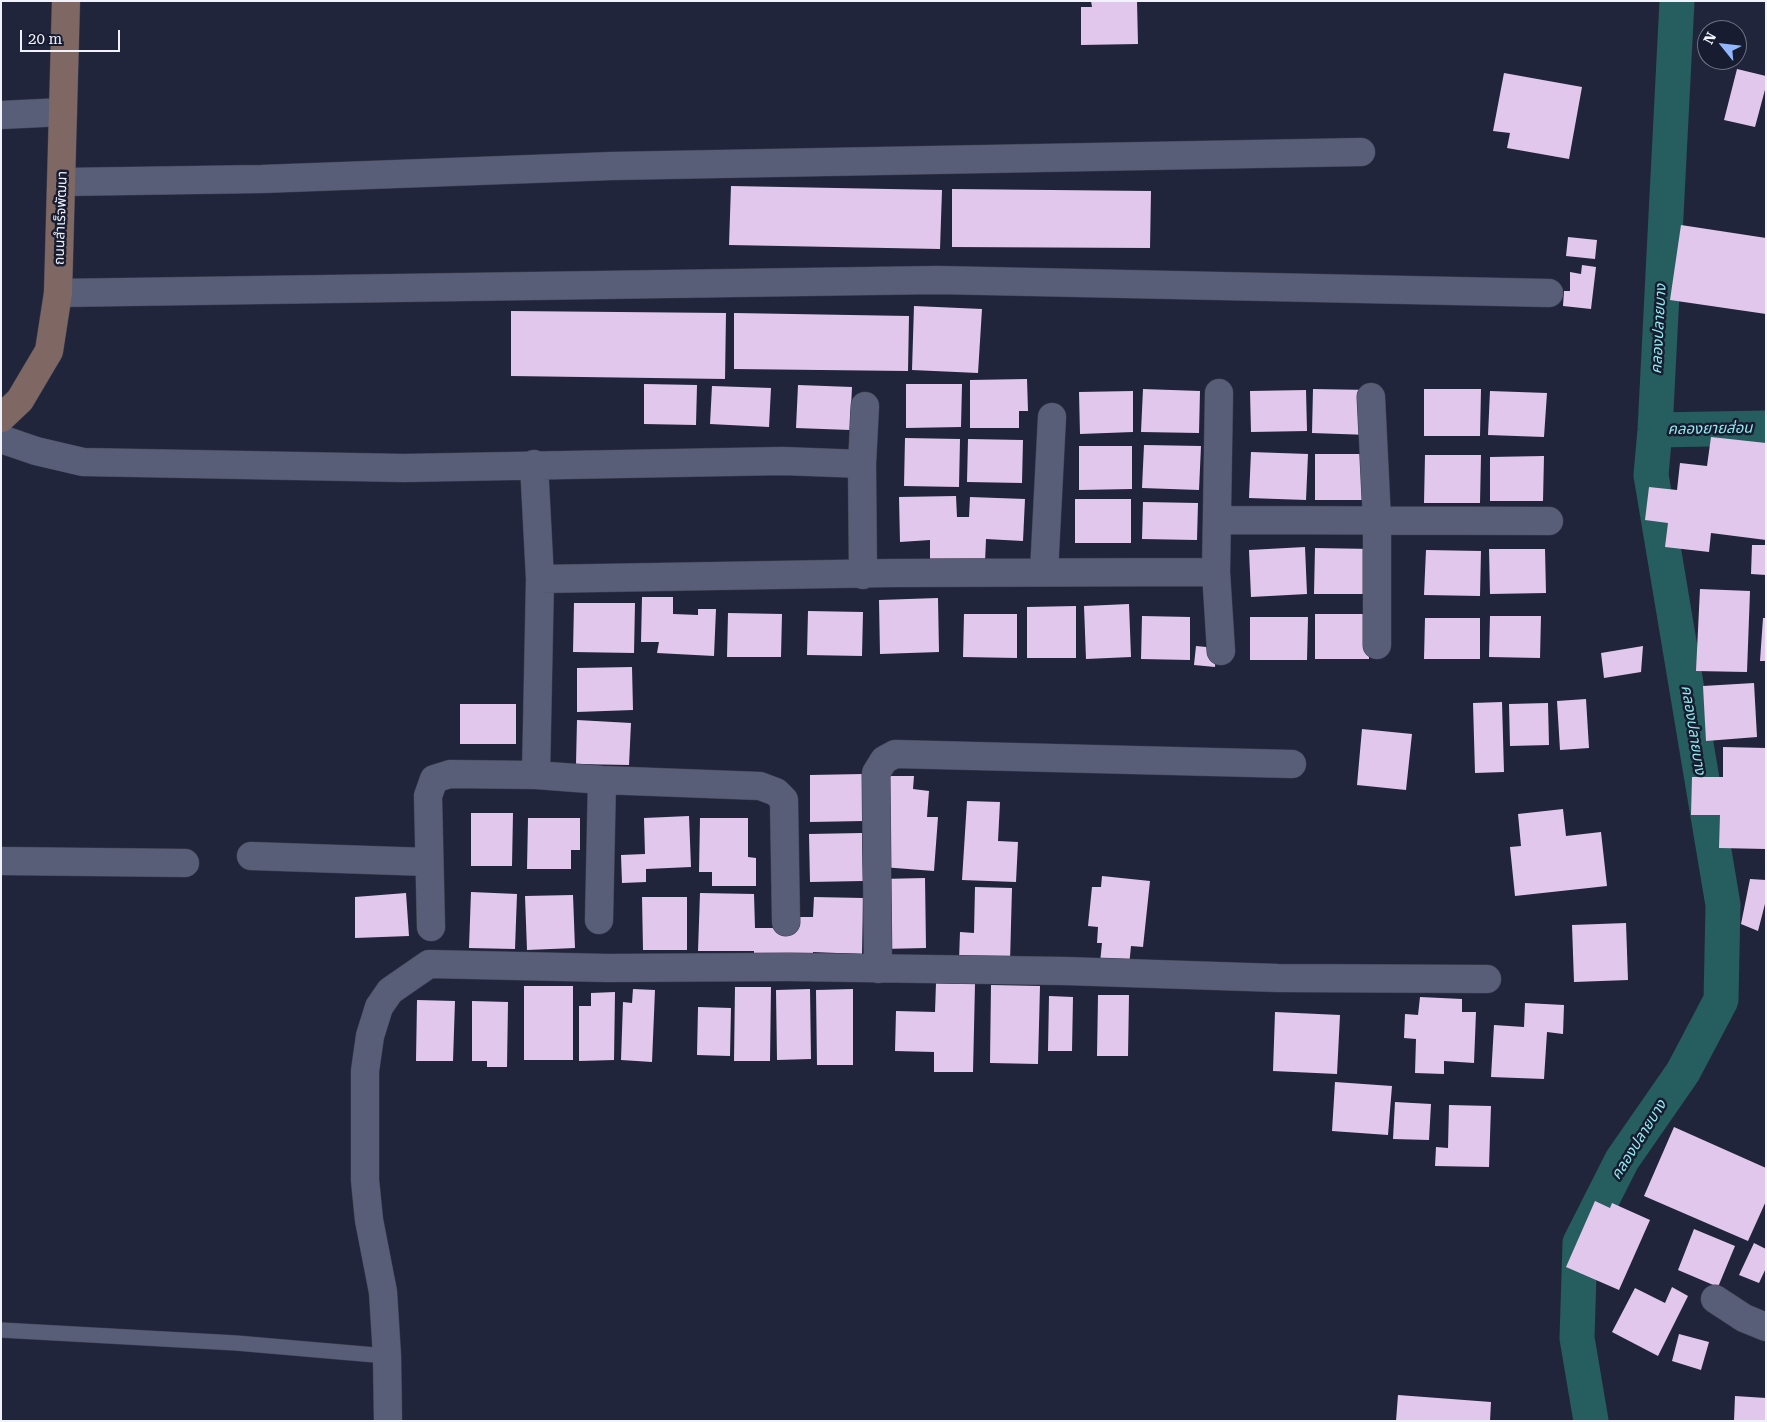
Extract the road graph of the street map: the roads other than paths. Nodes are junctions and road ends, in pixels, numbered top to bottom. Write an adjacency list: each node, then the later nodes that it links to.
1 (66, 1): 2 (street, ถนนสำเร็จพัฒนา)
2 (64, 112): 3 (street); 5 (street, ถนนสำเร็จพัฒนา)
3 (1, 114)
4 (1361, 152): 5 (street)
5 (62, 182): 6 (street, ถนนสำเร็จพัฒนา)
6 (58, 293): 7 (street); 12 (street, ถนนสำเร็จพัฒนา)
7 (1549, 293)
8 (1219, 393): 16 (street)
9 (1371, 397): 17 (street)
10 (865, 406): 15 (street)
11 (1052, 417): 19 (street)
12 (1, 418)
13 (1, 439): 14 (street)
14 (534, 464): 15 (street); 22 (street)
15 (862, 464): 21 (street)
16 (1217, 520): 17 (street); 20 (street)
17 (1377, 520): 18 (street); 23 (street)
18 (1549, 521)
19 (1044, 572): 20 (street); 21 (street)
20 (1216, 572): 24 (street)
21 (863, 575): 22 (street)
22 (540, 579): 26 (street)
23 (1377, 645)
24 (1221, 651)
25 (1292, 764): 35 (street)
26 (536, 775): 27 (street); 30 (street)
27 (602, 780): 32 (street); 33 (street)
28 (251, 856): 30 (street)
29 (1, 861): 31 (street)
30 (428, 862): 34 (street)
31 (185, 863)
32 (599, 920)
33 (786, 922)
34 (430, 927)
35 (878, 969): 36 (street); 40 (street)
36 (1487, 979)
37 (1715, 1299): 38 (street)
38 (1766, 1327)
39 (1, 1330): 40 (lane)
40 (387, 1356): 41 (street)
41 (388, 1421)

